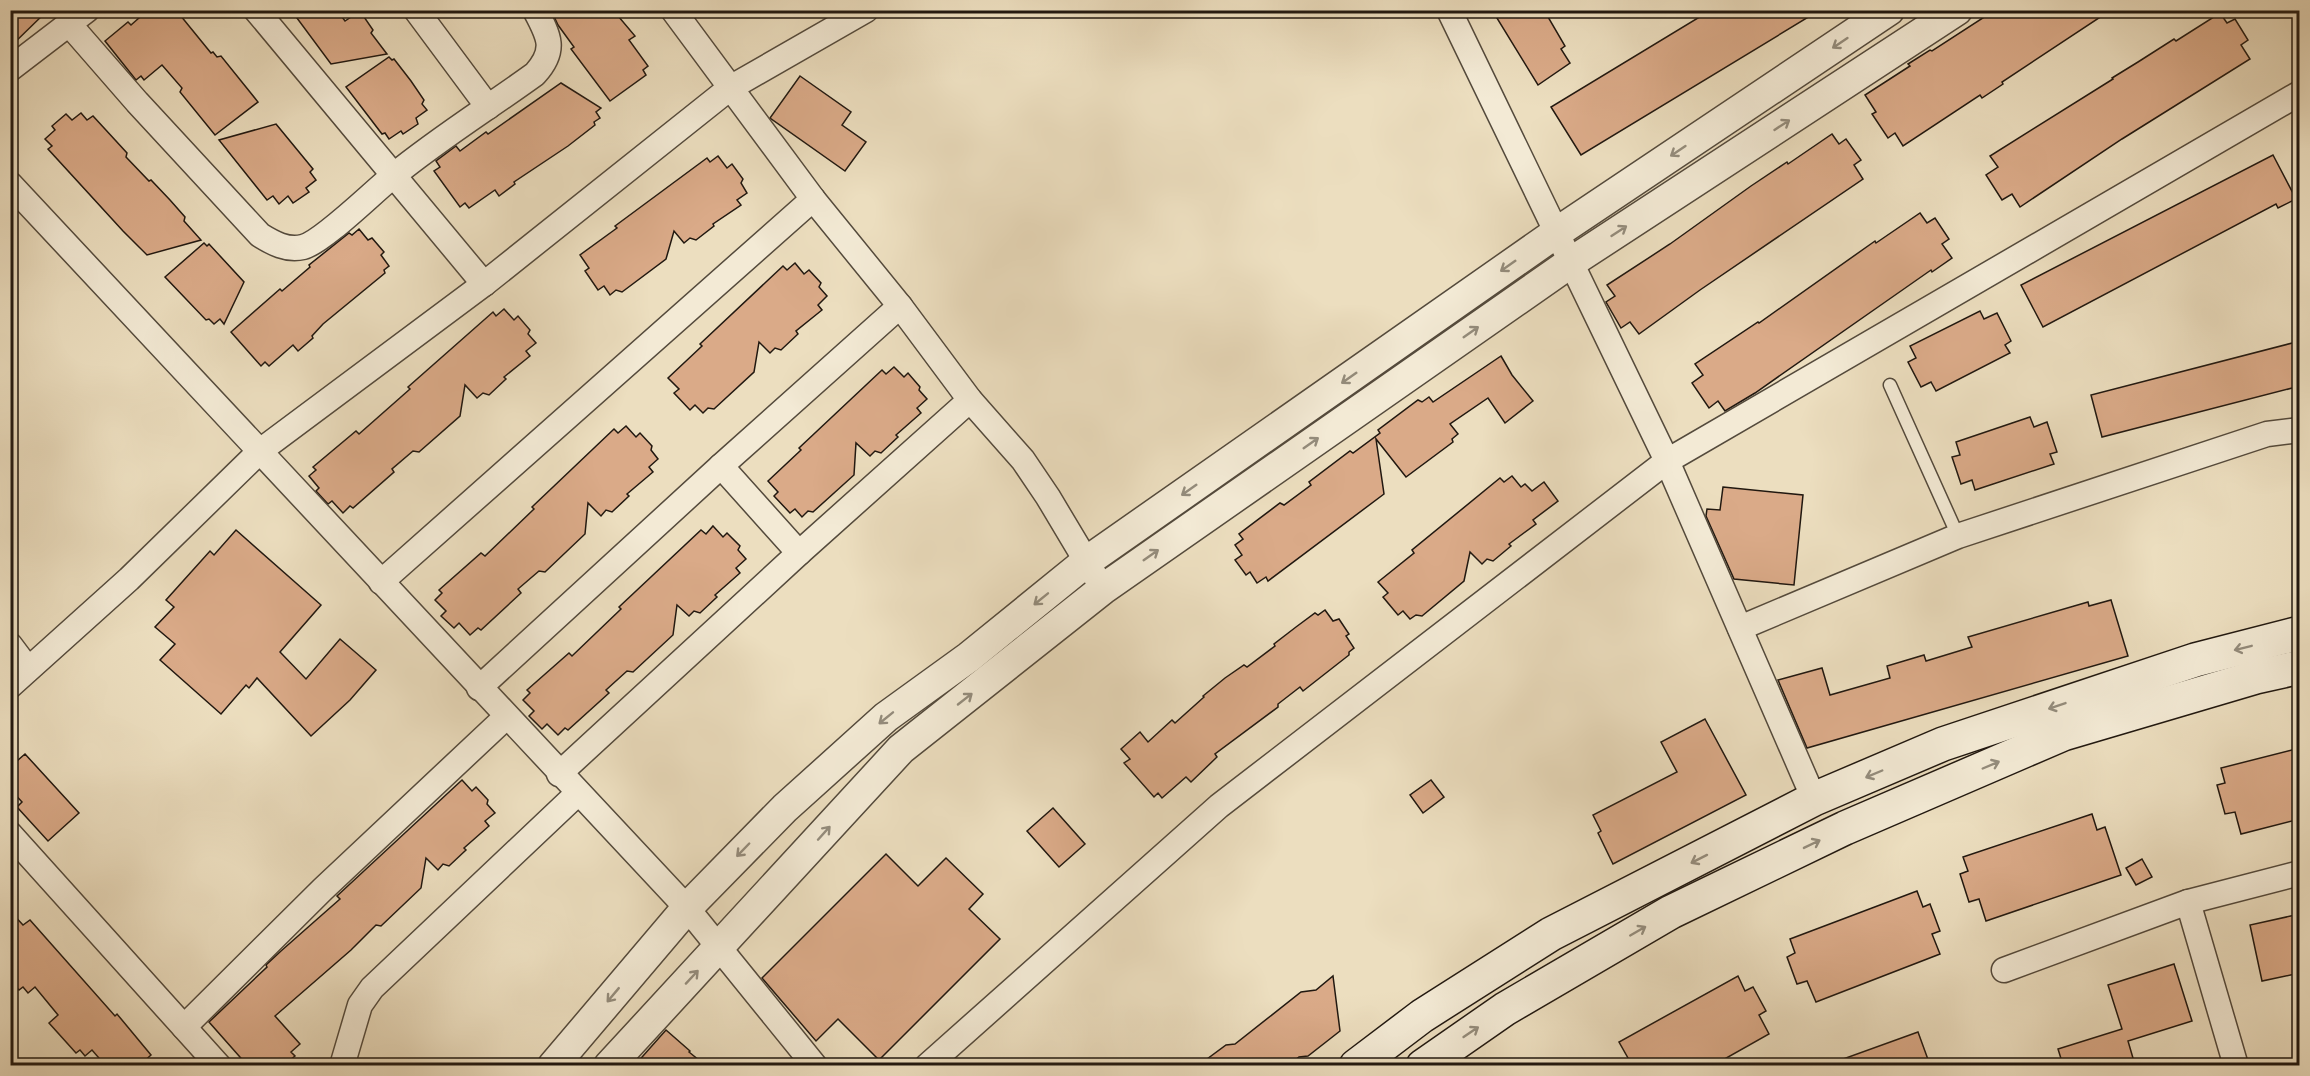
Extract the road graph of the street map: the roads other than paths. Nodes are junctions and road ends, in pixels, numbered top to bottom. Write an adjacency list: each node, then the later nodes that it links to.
1 (256, 10): 14 (street)
2 (416, 10): 13 (street)
3 (535, 10): 13 (street)
4 (673, 10): 11 (street)
5 (866, 10): 11 (street)
6 (1449, 10): 17 (street)
7 (1888, 10): 17 (street, one-way to 17)
8 (1957, 10): 18 (street, one-way to 8)
9 (78, 17): 10 (street); 14 (street)
10 (10, 69)
11 (730, 88): 16 (street); 19 (street)
12 (2300, 93): 25 (street)
13 (488, 107): 14 (street)
14 (393, 175): 19 (street)
15 (10, 184): 24 (street)
16 (813, 199): 20 (street); 30 (street)
17 (1556, 233): 18 (street); 29 (street, one-way to 29)
18 (1570, 263): 25 (street); 31 (street, one-way to 18)
19 (484, 284): 24 (street)
20 (900, 306): 22 (street); 26 (street)
21 (1890, 385): 27 (lane)
22 (970, 400): 28 (street); 29 (street)
23 (2300, 430): 27 (street)
24 (260, 452): 30 (street); 36 (street)
25 (1667, 461): 32 (street); 55 (street)
26 (721, 466): 28 (street); 38 (street)
27 (1958, 536): 32 (street)
28 (799, 553): 40 (street)
29 (1086, 562): 31 (street); 46 (street, one-way to 46)
30 (381, 582): 38 (street)
31 (1103, 589): 47 (street, one-way to 31)
32 (1740, 628): 42 (street)
33 (2300, 633): 42 (main road, one-way to 42)
34 (10, 645): 36 (street)
35 (2300, 667): 57 (main road, one-way to 35)
36 (28, 669): 37 (street)
37 (10, 686)
38 (479, 688): 39 (street)
39 (506, 717): 40 (street); 49 (street)
40 (559, 774): 41 (street)
41 (578, 793): 46 (street); 51 (street)
42 (1814, 799): 56 (main road, one-way to 56)
43 (10, 834): 49 (street)
44 (2300, 873): 45 (street)
45 (2188, 903): 48 (street); 58 (street)
46 (687, 908): 47 (street); 52 (street, one-way to 52)
47 (720, 947): 53 (street, one-way to 47); 54 (street)
48 (2004, 970)
49 (184, 1027): 50 (street)
50 (219, 1065)
51 (342, 1065)
52 (553, 1065)
53 (609, 1065)
54 (815, 1065)
55 (927, 1065)
56 (1356, 1065)
57 (1423, 1065)
58 (2236, 1065)

